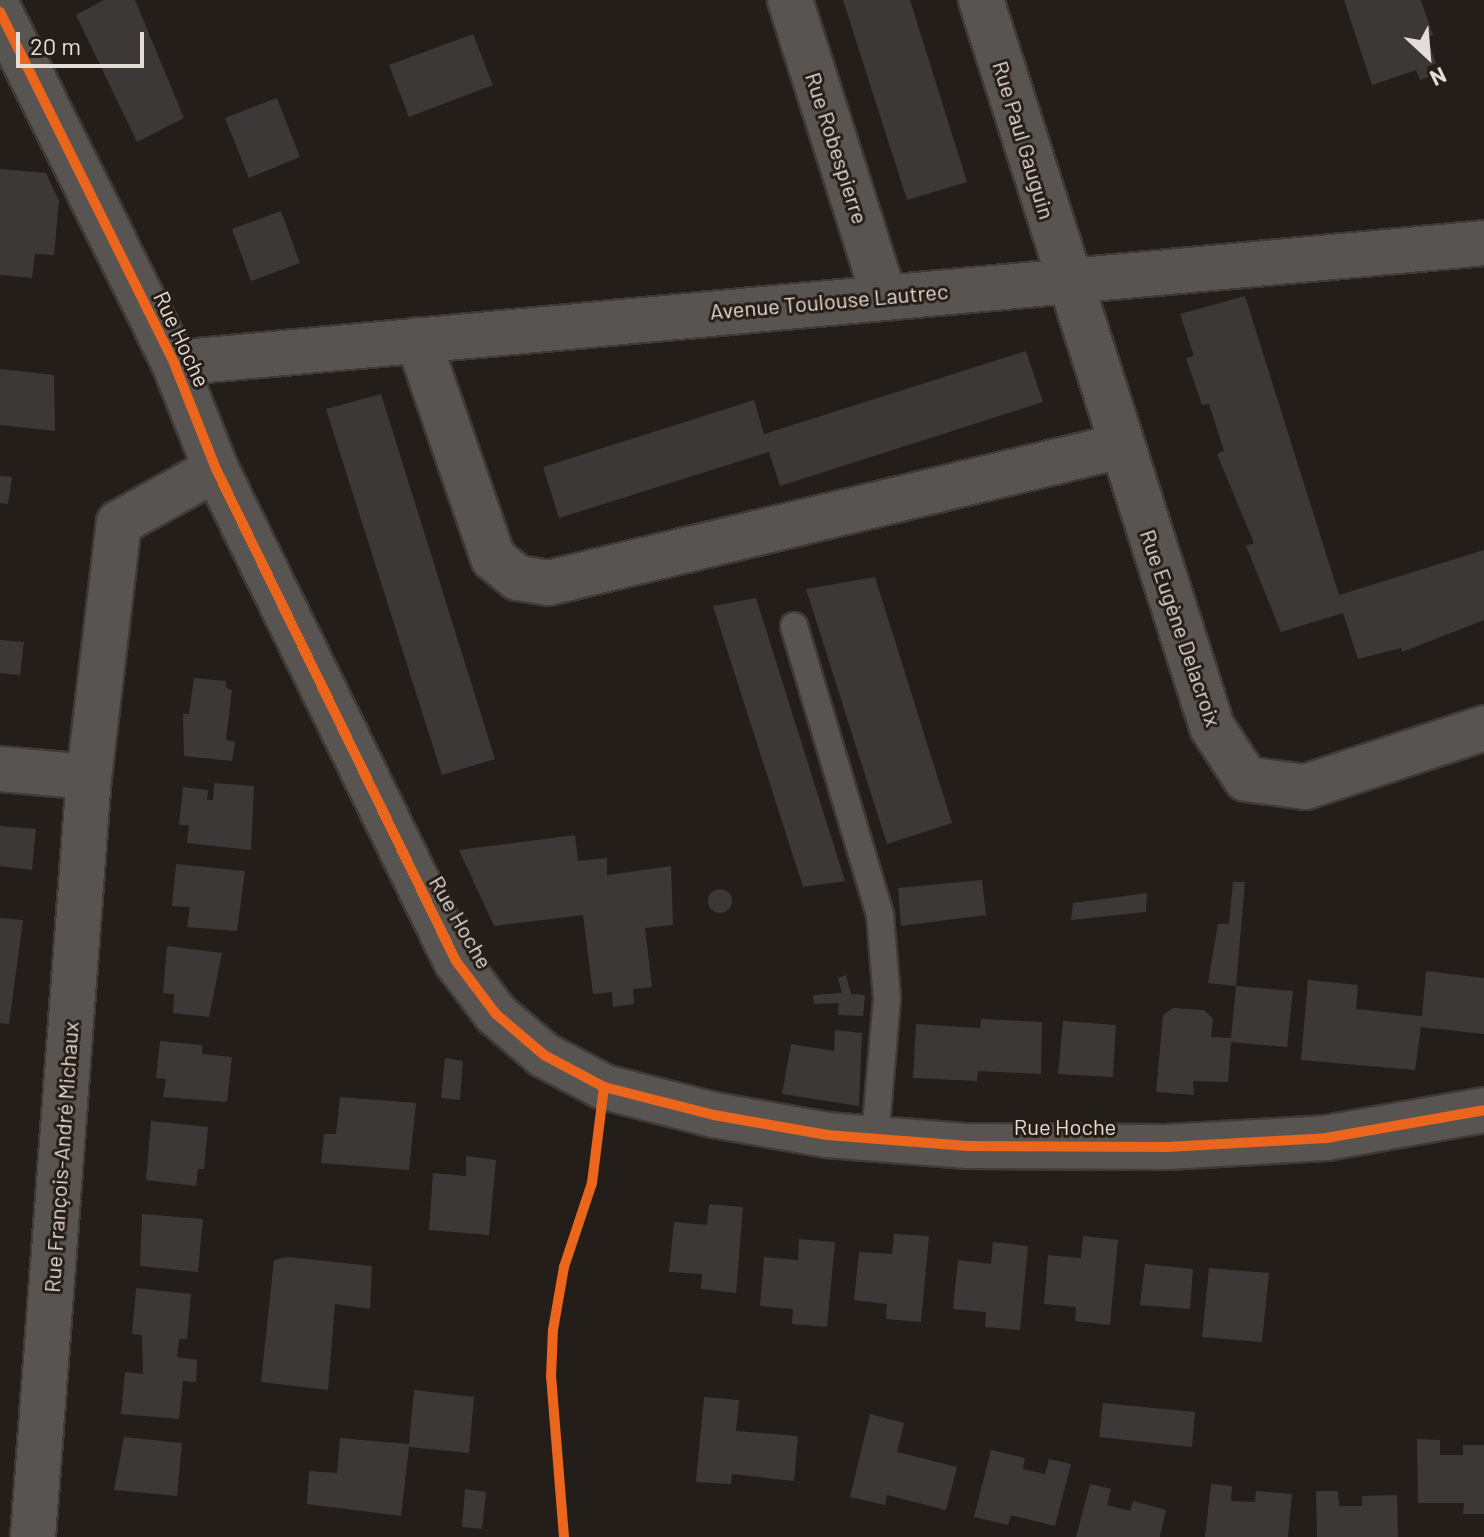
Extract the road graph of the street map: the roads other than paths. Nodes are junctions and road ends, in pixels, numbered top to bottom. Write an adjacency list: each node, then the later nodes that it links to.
1 (790, 0): 6 (street, Rue Robespierre)
2 (981, 0): 5 (street, Rue Paul Gauguin)
3 (0, 12): 8 (street, Rue Hoche)
4 (1484, 243): 5 (street, Avenue Toulouse Lautrec)
5 (1068, 280): 6 (street, Avenue Toulouse Lautrec); 9 (street, Rue Eugène Delacroix)
6 (884, 296): 7 (street, Avenue Toulouse Lautrec)
7 (418, 340): 8 (street, Avenue Toulouse Lautrec); 9 (street)
8 (174, 363): 10 (street, Rue Hoche)
9 (1121, 446): 12 (street, Rue Eugène Delacroix)
10 (216, 469): 14 (street, Rue François-André Michaux); 16 (street, Rue Hoche)
11 (794, 626): 16 (lane)
12 (1484, 728)
13 (0, 769): 14 (street)
14 (89, 777): 17 (street, Rue François-André Michaux)
15 (1484, 1110): 16 (street, Rue Hoche)
16 (875, 1139)
17 (33, 1537)

